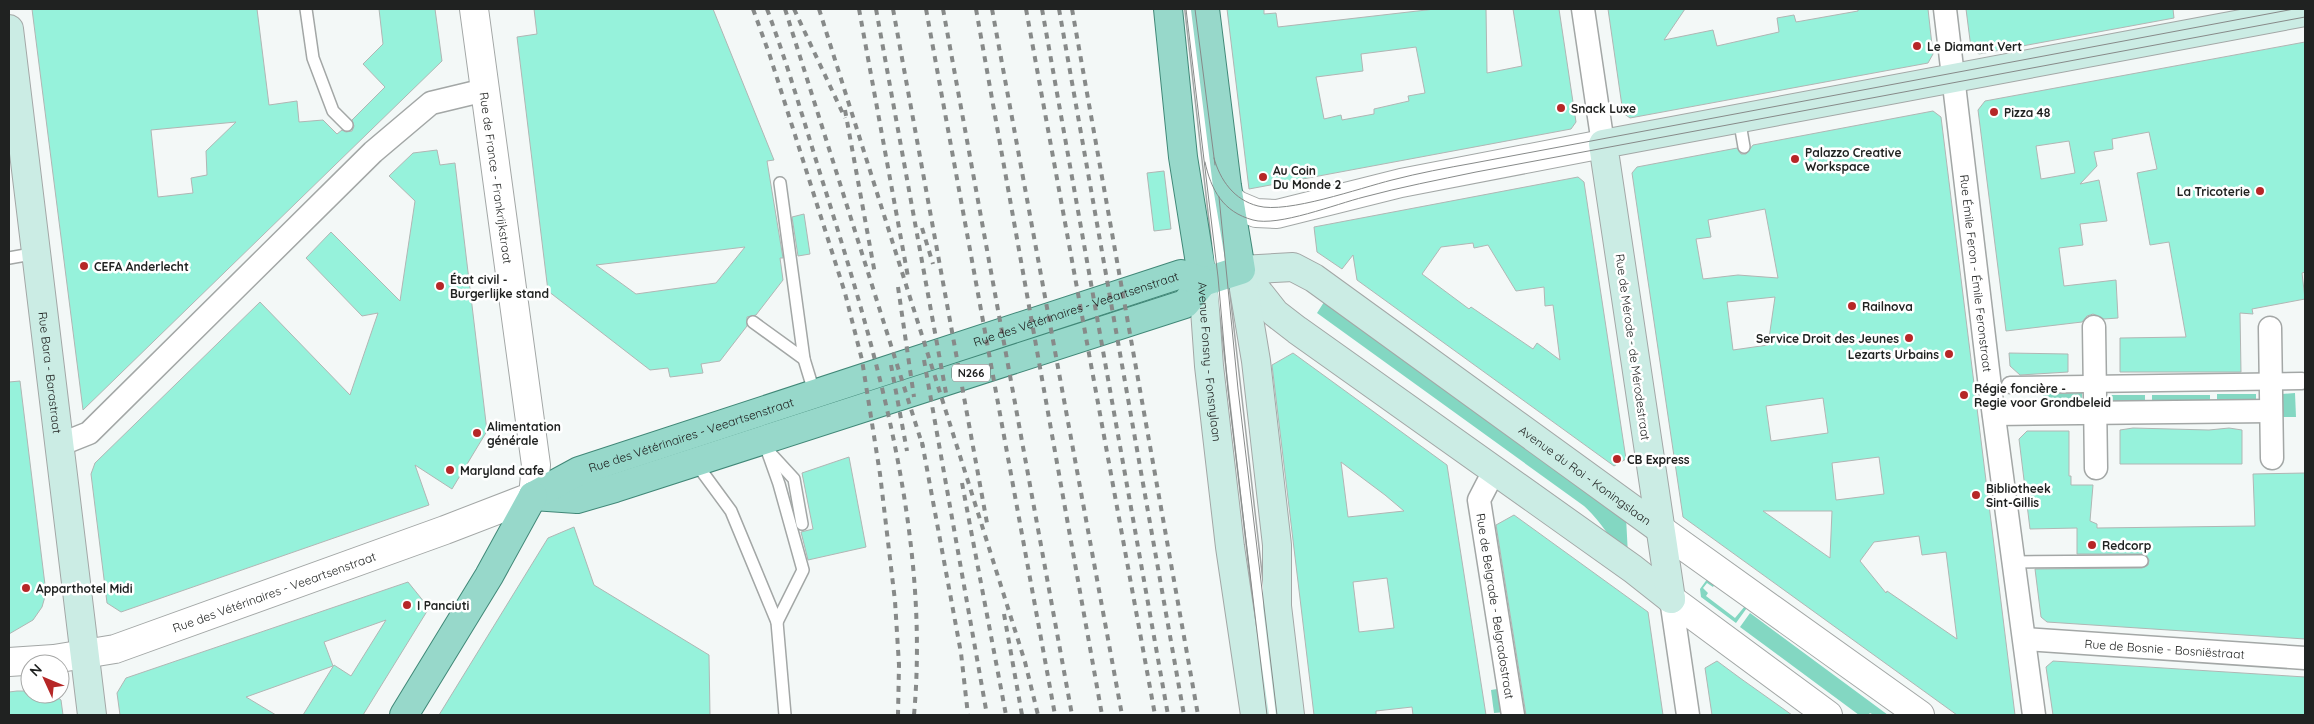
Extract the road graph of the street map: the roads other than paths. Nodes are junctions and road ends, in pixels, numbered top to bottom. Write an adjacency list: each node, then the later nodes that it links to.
1 (306, 9): 13 (lane)
2 (474, 9): 11 (street, Rue de France - Frankrijkstraat)
3 (1168, 9): 22 (main road, Avenue Fonsny - Fonsnylaan)
4 (1190, 9): 19 (lane, Avenue Fonsny - Fonsnylaan)
5 (1205, 9): 18 (main road, Avenue Fonsny - Fonsnylaan)
6 (1584, 9): 15 (street, Rue de Mérode - de Mérodestraat)
7 (1945, 9): 10 (street, Rue Émile Feron - Émile Feronstraat)
8 (2305, 12): 10 (main road)
9 (9, 29): 14 (main road, Rue Bara - Barastraat)
10 (1952, 78): 12 (main road); 34 (street, Rue Émile Feron - Émile Feronstraat)
11 (484, 90): 36 (street); 41 (street, Rue de France - Frankrijkstraat)
12 (1739, 118): 15 (main road); 16 (lane)
13 (347, 125)
14 (16, 141): 20 (main road, Rue Bara - Barastraat)
15 (1603, 144): 18 (street); 43 (main road, Rue de Mérode - de Mérodestraat)
16 (1744, 147)
17 (780, 183): 26 (lane)
18 (1229, 198): 22 (main road, Avenue Fonsny - Fonsnylaan)
19 (1218, 230): 22 (lane, Avenue Fonsny - Fonsnylaan); 22 (lane, Avenue Fonsny - Fonsnylaan)
20 (37, 253): 21 (lane); 36 (main road, Rue Bara - Barastraat)
21 (9, 258)
22 (1222, 276): 31 (main road, Rue des Vétérinaires - Veeartsenstraat / N266); 35 (main road, Rue des Vétérinaires - Veeartsenstraat / N266); 40 (main road); 43 (main road, Avenue du Roi - Koningslaan); 55 (main road, Avenue Fonsny - Fonsnylaan); 56 (lane, Avenue Fonsny - Fonsnylaan); 57 (main road, Avenue Fonsny - Fonsnylaan)
23 (753, 322): 26 (lane)
24 (2094, 327): 29 (street)
25 (2270, 328): 27 (street)
26 (804, 360): 31 (lane)
27 (2270, 381): 28 (street); 29 (street); 32 (street)
28 (2302, 381)
29 (2095, 384): 30 (street); 33 (street)
30 (2010, 385)
31 (815, 395): 35 (main road, Rue des Vétérinaires - Veeartsenstraat / N266)
32 (2271, 411): 33 (street); 38 (street)
33 (2096, 413): 34 (street); 39 (street)
34 (1994, 414): 45 (street, Rue Émile Feron - Émile Feronstraat)
35 (761, 432): 37 (main road, Rue des Vétérinaires - Veeartsenstraat / N266); 42 (lane); 47 (lane)
36 (59, 445): 49 (main road, Rue Bara - Barastraat)
37 (690, 449): 41 (main road, Rue des Vétérinaires - Veeartsenstraat / N266); 47 (lane)
38 (2272, 458)
39 (2096, 468)
40 (1494, 471): 46 (main road); 58 (street, Rue de Belgrade - Belgradostraat)
41 (533, 496): 49 (street, Rue des Vétérinaires - Veeartsenstraat); 52 (main road)
42 (802, 524)
43 (1660, 529): 46 (main road, Rue de Mérode - de Mérodestraat); 61 (street, Avenue du Roi - Koningslaan)
44 (2142, 561): 45 (lane)
45 (2015, 562): 48 (street, Rue Émile Feron - Émile Feronstraat)
46 (1671, 599): 59 (street, Rue de Mérode - de Mérodestraat); 60 (street)
47 (777, 622): 54 (lane)
48 (2024, 639): 50 (street, Rue de Bosnie - Bosniëstraat); 62 (street, Rue Émile Feron - Émile Feronstraat)
49 (85, 654): 51 (street, Rue des Vétérinaires - Veeartsenstraat); 53 (main road, Rue Bara - Barastraat)
50 (2305, 658)
51 (9, 662)
52 (406, 714)
53 (92, 715)
54 (785, 715)
55 (1255, 715)
56 (1272, 715)
57 (1290, 715)
58 (1513, 715)
59 (1688, 715)
60 (1828, 715)
61 (1920, 715)
62 (2034, 715)

